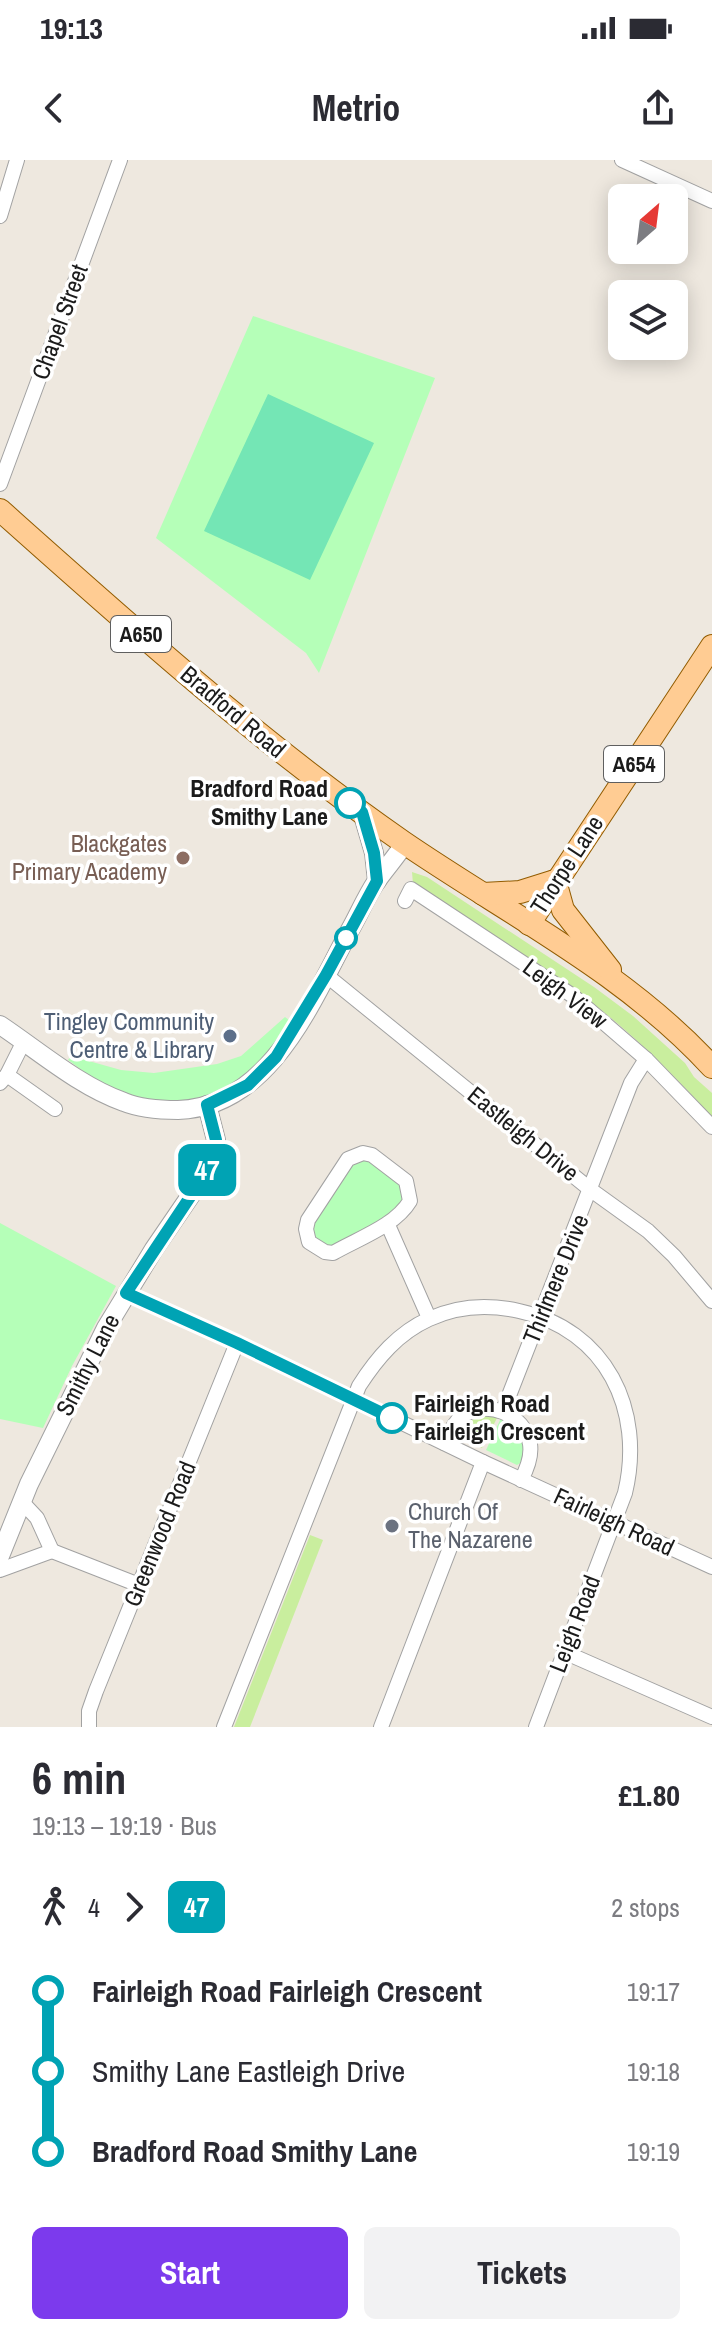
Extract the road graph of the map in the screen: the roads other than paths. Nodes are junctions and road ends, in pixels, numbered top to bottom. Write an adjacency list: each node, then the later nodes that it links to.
1 (17, 160): 5 (street)
2 (120, 160): 6 (street, Chapel Street)
3 (622, 160): 4 (street)
4 (712, 201)
5 (0, 216)
6 (0, 484)
7 (0, 510): 9 (main road, Bradford Road / A650)
8 (712, 646): 12 (main road, Thorpe Lane / A654)
9 (362, 812): 10 (main road, Bradford Road / A650); 11 (street)
10 (405, 843): 11 (street); 13 (main road, Bradford Road / A650)
11 (377, 881): 16 (street)
12 (555, 881): 13 (main road); 15 (main road, Thorpe Lane / A654); 17 (main road)
13 (483, 894): 15 (main road, Bradford Road / A650)
14 (405, 901): 20 (street, Leigh View)
15 (529, 924): 17 (main road, Bradford Road / A650)
16 (326, 975): 23 (street); 26 (street, Eastleigh Drive)
17 (621, 984): 21 (main road, Bradford Road / A650)
18 (0, 1025): 19 (street)
19 (24, 1041): 22 (street); 23 (street)
20 (646, 1059): 25 (street, Leigh View); 26 (street, Thirlmere Drive)
21 (712, 1067)
22 (4, 1079): 24 (street)
23 (207, 1105): 28 (street, Smithy Lane)
24 (55, 1109)
25 (712, 1127)
26 (591, 1190): 29 (street, Eastleigh Drive); 30 (street, Thirlmere Drive)
27 (388, 1225): 27 (street); 31 (street)
28 (126, 1293): 32 (street, Fairleigh Road); 38 (street, Smithy Lane)
29 (712, 1301)
30 (541, 1316): 31 (street, Leigh Road); 34 (street, Thirlmere Drive); 39 (street, Leigh Road)
31 (429, 1318): 33 (street, Leigh Road)
32 (237, 1343): 33 (street, Fairleigh Road); 44 (street, Greenwood Road)
33 (353, 1398): 35 (street, Fairleigh Road); 48 (street)
34 (503, 1411): 35 (street); 37 (street)
35 (444, 1443): 36 (street, Fairleigh Road)
36 (483, 1462): 37 (street, Fairleigh Road); 49 (street)
37 (521, 1480): 39 (street, Fairleigh Road)
38 (22, 1502): 40 (street); 41 (street, Smithy Lane)
39 (615, 1521): 42 (street, Fairleigh Road); 45 (street, Leigh Road)
40 (52, 1551): 43 (street); 44 (street)
41 (0, 1556)
42 (712, 1567)
43 (0, 1570)
44 (139, 1585): 47 (street, Greenwood Road)
45 (564, 1652): 46 (street); 50 (street, Leigh Road)
46 (712, 1717)
47 (89, 1727)
48 (224, 1727)
49 (381, 1727)
50 (536, 1727)

